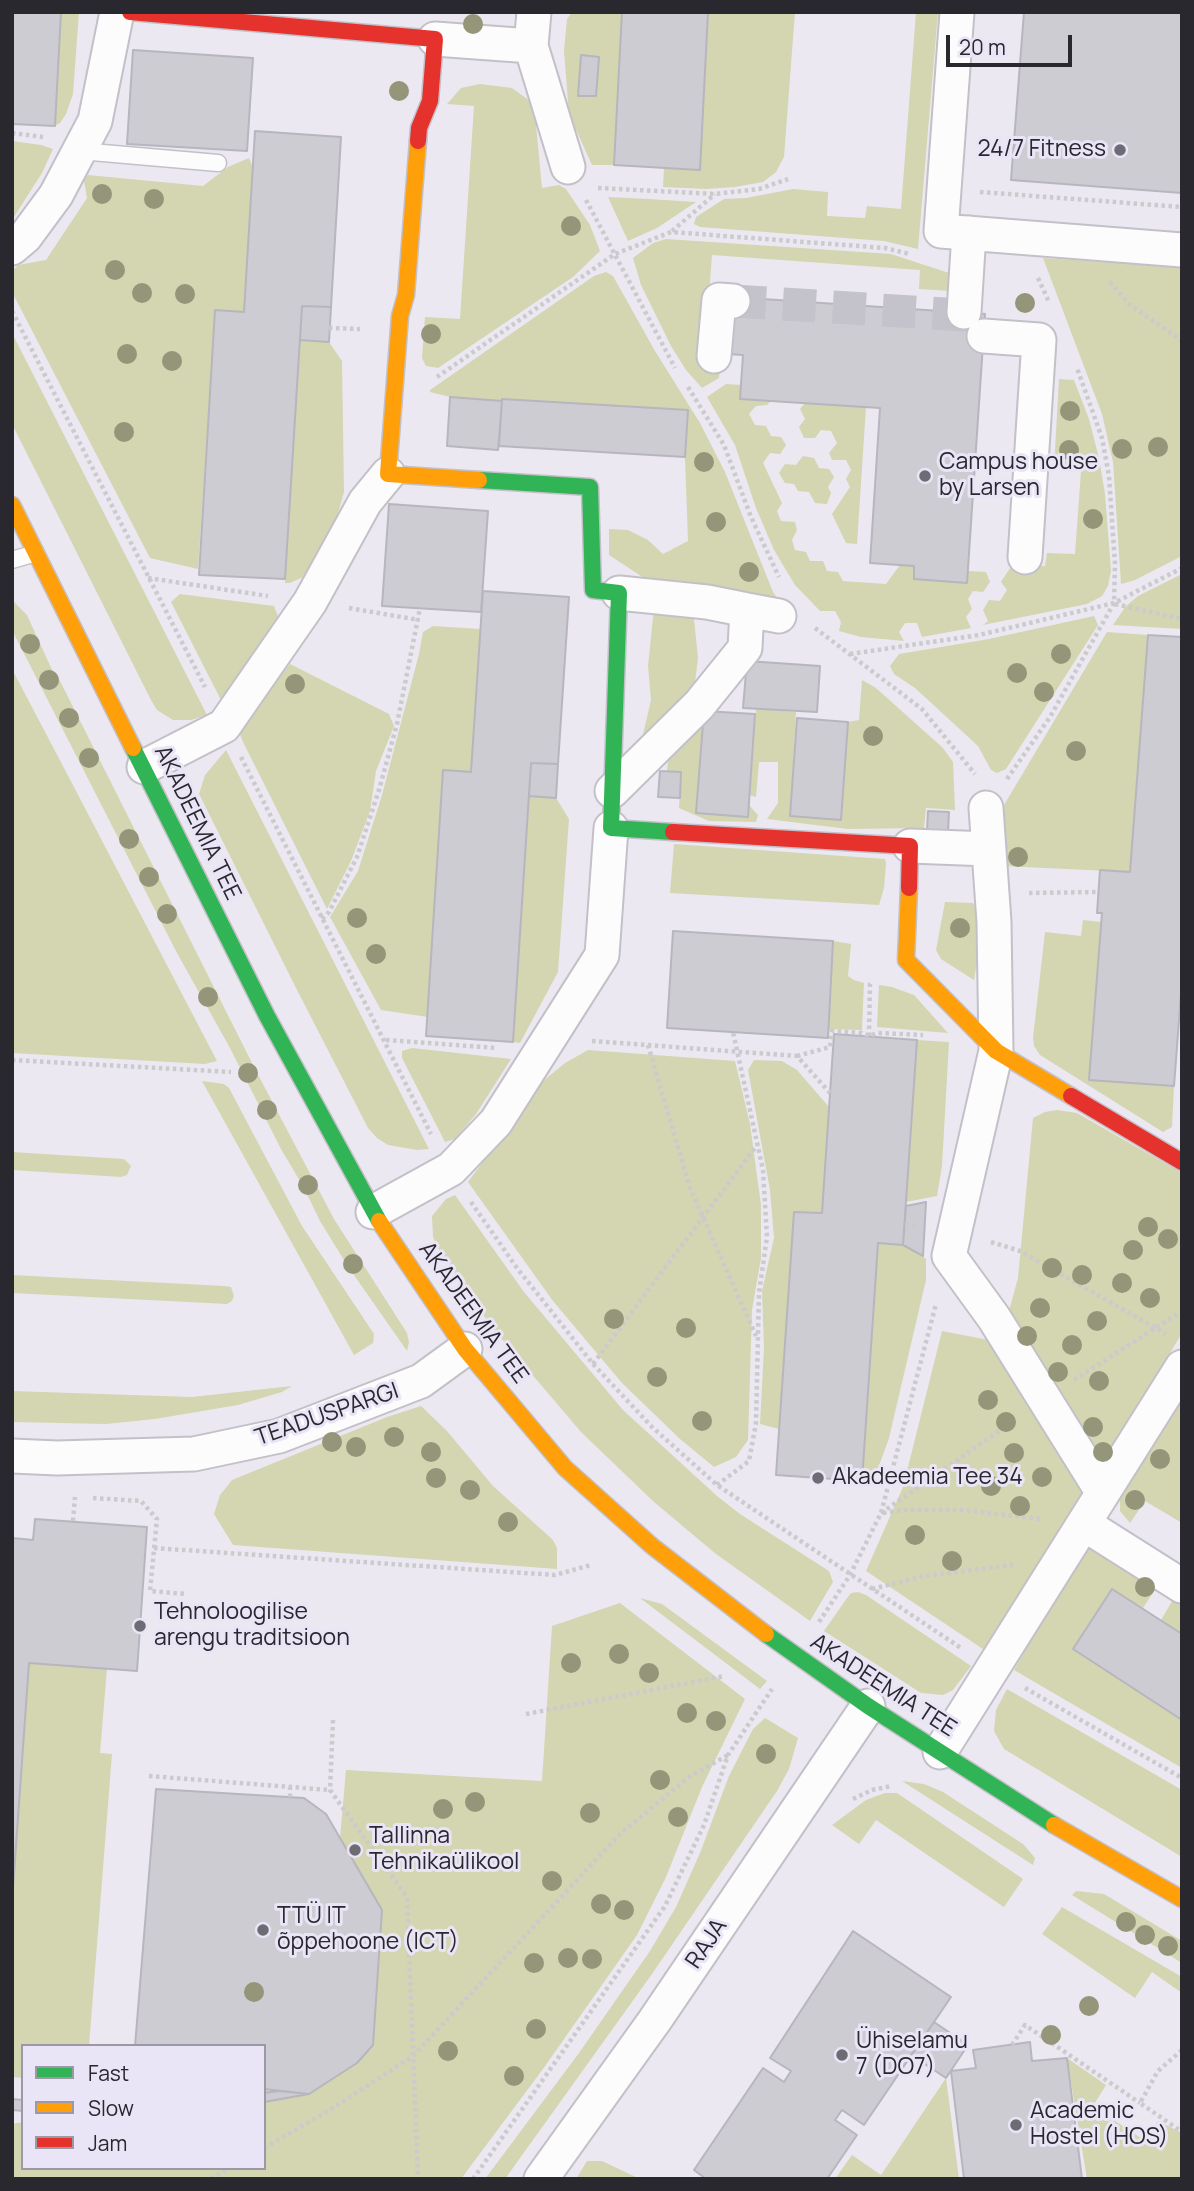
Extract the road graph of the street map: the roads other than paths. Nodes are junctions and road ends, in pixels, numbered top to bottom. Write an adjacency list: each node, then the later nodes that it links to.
1 (117, 12): 7 (street)
2 (130, 12): 5 (street)
3 (534, 12): 6 (street)
4 (957, 12): 10 (street)
5 (435, 39): 6 (street); 15 (street)
6 (531, 46): 9 (street)
7 (80, 151): 8 (lane); 11 (street)
8 (218, 163)
9 (574, 177)
10 (969, 233): 12 (street); 18 (street)
11 (12, 248)
12 (1182, 250)
13 (733, 301): 14 (street)
14 (714, 356)
15 (388, 474): 20 (street); 23 (street)
16 (12, 505): 17 (street, AKADEEMIA TEE)
17 (36, 553): 19 (lane); 23 (street, AKADEEMIA TEE)
18 (1025, 557)
19 (12, 560)
20 (619, 593): 21 (street); 24 (street)
21 (747, 610): 22 (street); 24 (street)
22 (779, 617)
23 (144, 767): 31 (street, AKADEEMIA TEE)
24 (612, 790): 26 (street)
25 (986, 808): 28 (street)
26 (611, 828): 27 (street); 31 (street)
27 (910, 846): 28 (street); 29 (street)
28 (989, 849): 29 (street)
29 (996, 1051): 30 (street); 35 (street)
30 (1182, 1162)
31 (373, 1212): 32 (street, AKADEEMIA TEE)
32 (465, 1349): 34 (street, TEADUSPARGI); 38 (street, AKADEEMIA TEE)
33 (1180, 1353): 35 (street)
34 (12, 1456)
35 (1103, 1493): 36 (street)
36 (1084, 1524): 37 (street); 39 (street)
37 (1182, 1586)
38 (868, 1706): 39 (street, AKADEEMIA TEE); 41 (street, RAJA)
39 (940, 1752): 40 (street, AKADEEMIA TEE)
40 (1182, 1899)
41 (541, 2179)

